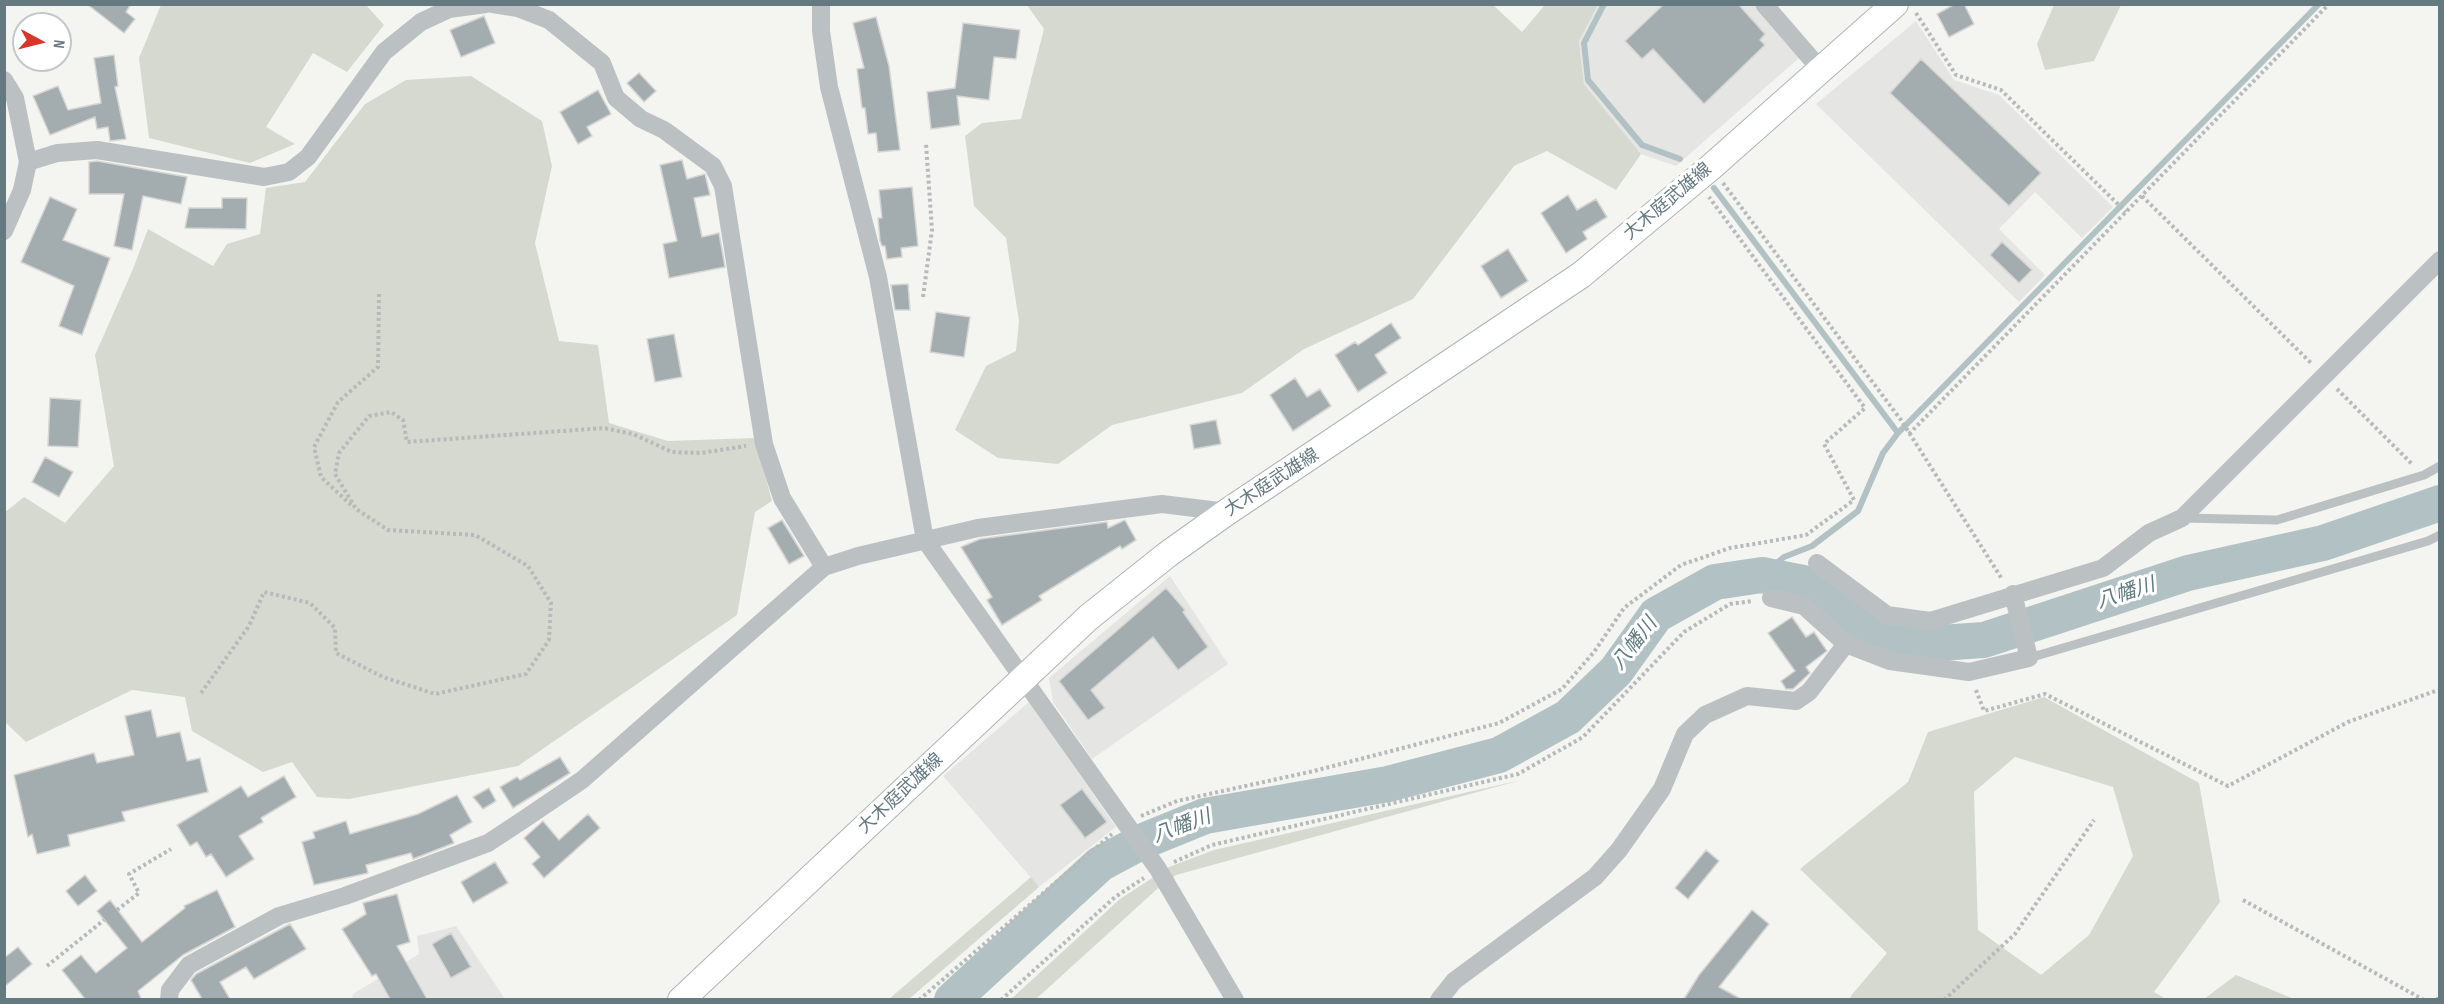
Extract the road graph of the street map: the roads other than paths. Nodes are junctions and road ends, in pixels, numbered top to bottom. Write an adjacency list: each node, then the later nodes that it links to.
1 (486, 4): 9 (street)
2 (493, 4): 6 (street)
3 (820, 4): 16 (street)
4 (1764, 4): 7 (street)
5 (1895, 4): 7 (main road, 大木庭武雄線)
6 (553, 12): 18 (street)
7 (1821, 70): 13 (main road, 大木庭武雄線)
8 (4, 80): 9 (street)
9 (28, 162): 10 (street)
10 (4, 231)
11 (2439, 260): 14 (street)
12 (2439, 466): 14 (lane)
13 (1227, 512): 16 (street); 23 (main road, 大木庭武雄線)
14 (2182, 518): 19 (street)
15 (2439, 535): 22 (lane)
16 (925, 540): 18 (street); 23 (street)
17 (1817, 562): 19 (street)
18 (824, 567): 24 (street)
19 (2013, 594): 22 (street)
20 (1771, 598): 21 (street)
21 (1846, 644): 22 (street); 27 (street)
22 (2029, 658)
23 (1024, 679): 25 (main road, 大木庭武雄線); 26 (street)
24 (169, 999)
25 (681, 999)
26 (1235, 999)
27 (1439, 999)

